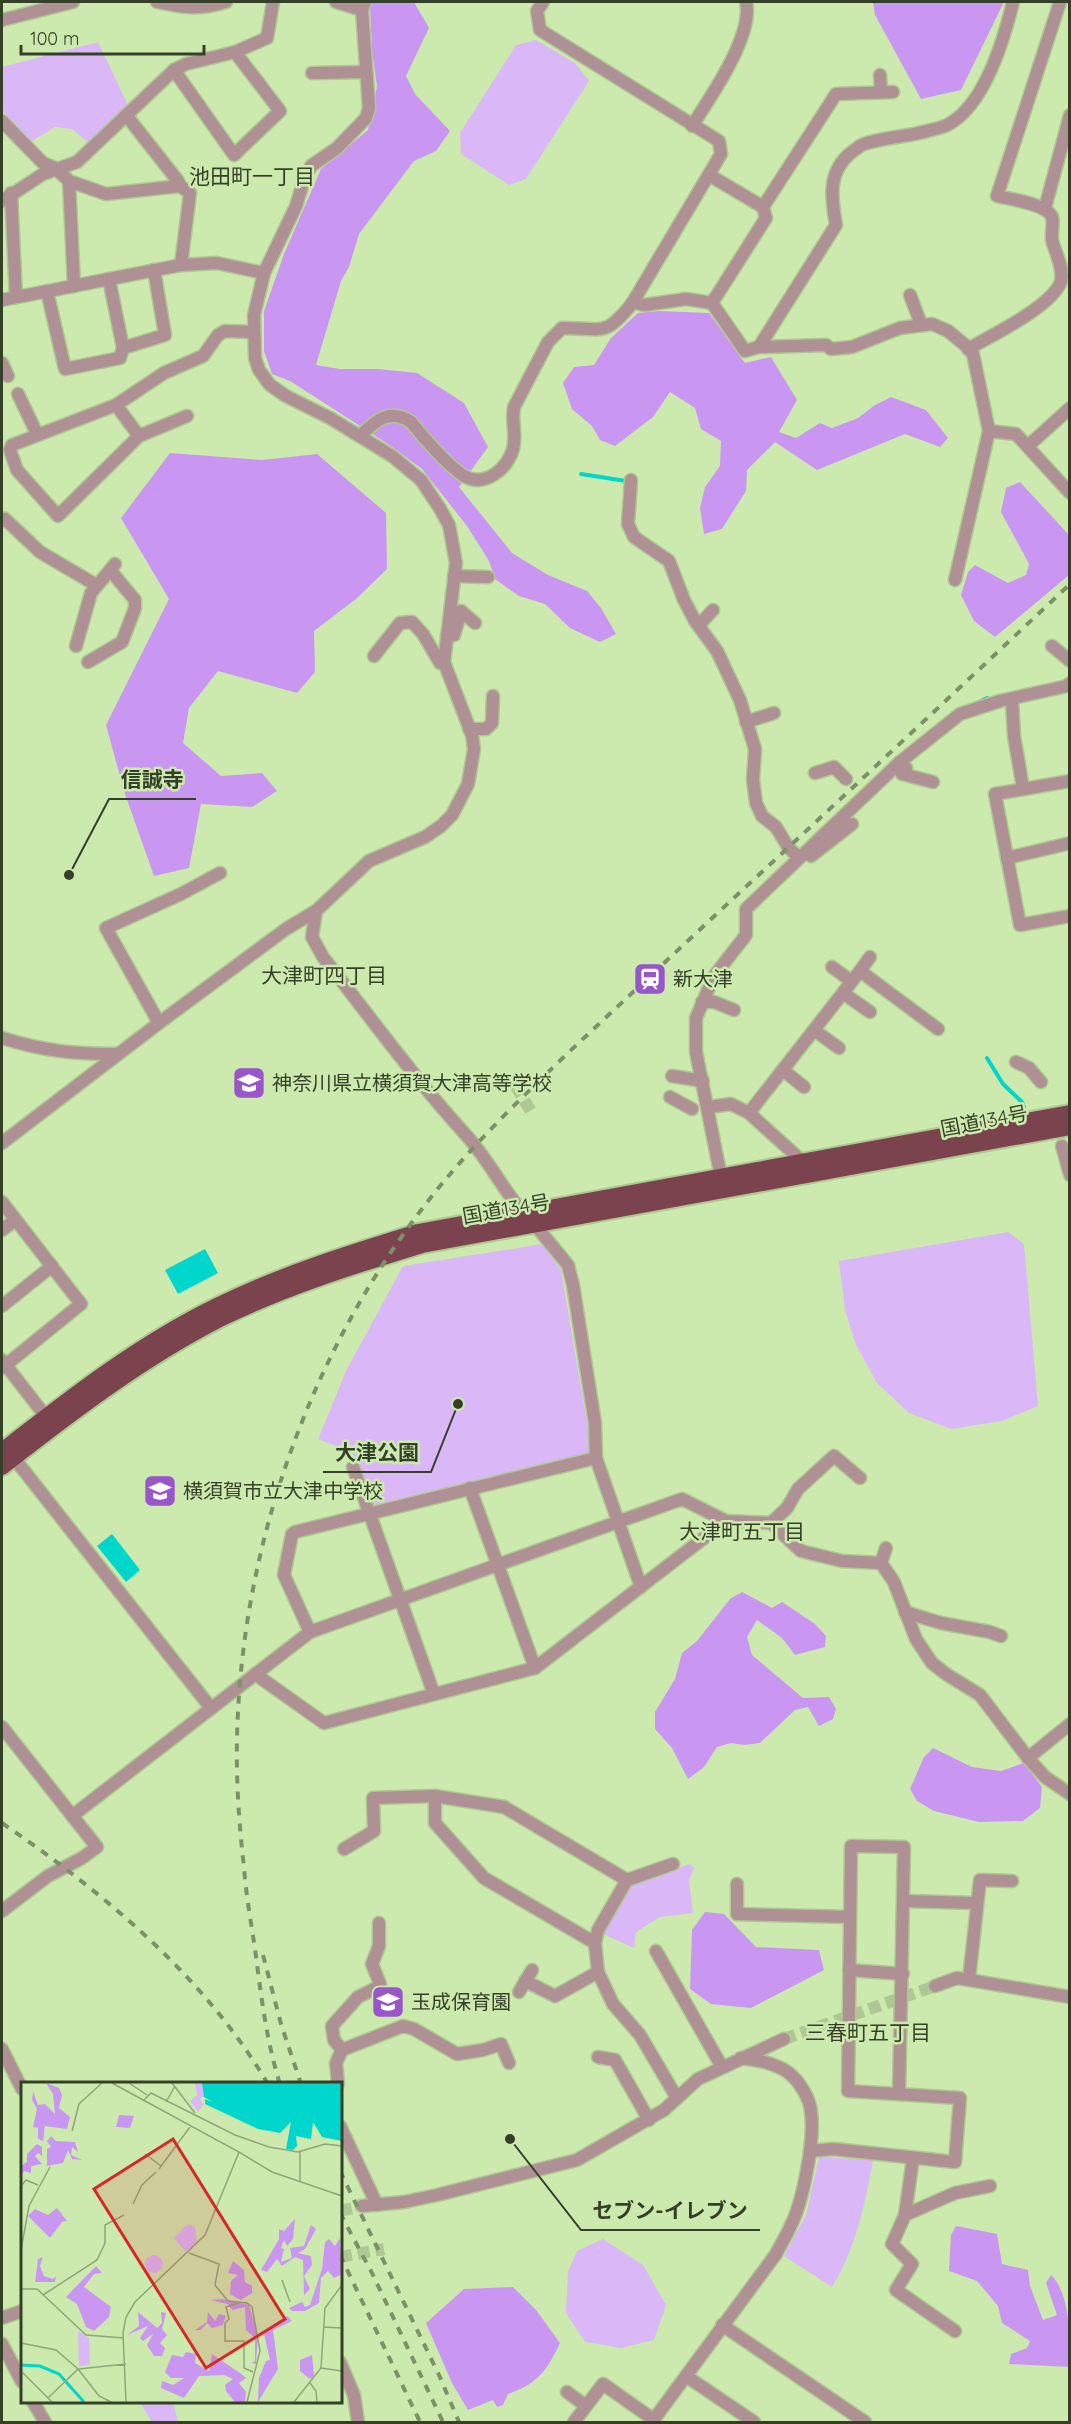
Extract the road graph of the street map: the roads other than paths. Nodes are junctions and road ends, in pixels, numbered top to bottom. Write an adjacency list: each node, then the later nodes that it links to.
1 (73, 2): 11 (street)
2 (157, 2): 3 (street)
3 (226, 2)
4 (273, 2): 12 (street)
5 (336, 2): 10 (street)
6 (543, 2): 20 (street)
7 (746, 2): 20 (street)
8 (1013, 2): 41 (street)
9 (1060, 2): 27 (street)
10 (363, 6): 14 (street)
11 (2, 20)
12 (235, 52): 13 (street); 13 (street)
13 (174, 70): 18 (street)
14 (365, 72): 15 (street); 30 (street)
15 (312, 73)
16 (880, 75): 26 (street)
17 (1070, 114): 27 (street)
18 (126, 115): 21 (street); 24 (street)
19 (2, 121): 21 (street)
20 (692, 126): 22 (street)
21 (55, 168): 23 (street); 25 (street)
22 (709, 175): 26 (street); 37 (street)
23 (69, 181): 24 (street); 32 (street)
24 (180, 186): 28 (street)
25 (6, 197): 35 (street)
26 (763, 207): 38 (street)
27 (1045, 208): 43 (street)
28 (181, 265): 29 (street); 30 (street)
29 (154, 270): 31 (street); 42 (street)
30 (264, 273): 40 (street)
31 (109, 279): 32 (street); 42 (street)
32 (74, 286): 33 (street)
33 (47, 291): 35 (street); 42 (street)
34 (910, 295): 39 (street)
35 (16, 297): 36 (street)
36 (2, 300)
37 (633, 302): 38 (street); 51 (street)
38 (712, 303): 41 (street)
39 (921, 324): 41 (street); 43 (street)
40 (253, 332): 45 (street); 51 (street)
41 (759, 347)
42 (123, 348)
43 (968, 349): 48 (street)
44 (18, 394): 49 (street)
45 (116, 405): 49 (street); 50 (street)
46 (1070, 408): 52 (street)
47 (187, 416): 50 (street)
48 (989, 432): 52 (street); 58 (street)
49 (37, 434): 50 (street)
50 (139, 436)
51 (360, 436): 56 (street)
52 (1028, 446): 54 (street)
53 (631, 480): 62 (street)
54 (1070, 493)
55 (2, 521): 59 (street)
56 (454, 576): 57 (street); 63 (street)
57 (488, 577)
58 (955, 580)
59 (96, 585): 64 (street); 68 (street)
60 (712, 610): 62 (street)
61 (475, 622): 63 (street)
62 (699, 625): 74 (street)
63 (447, 636): 69 (street)
64 (76, 646)
65 (1052, 646): 67 (street)
66 (374, 656): 69 (street)
67 (1070, 661)
68 (88, 662)
69 (444, 662): 75 (street)
70 (1070, 683): 72 (street)
71 (493, 696): 75 (street)
72 (1012, 700): 76 (street); 81 (street)
73 (774, 713): 74 (street)
74 (746, 722): 85 (street)
75 (469, 729): 87 (street)
76 (900, 762): 80 (street); 85 (street)
77 (815, 773): 78 (street)
78 (846, 779)
79 (1070, 781): 81 (street)
80 (933, 782)
81 (1023, 788): 84 (street)
82 (852, 824): 85 (street)
83 (1070, 843): 84 (street)
84 (1007, 858): 88 (street)
85 (798, 860): 94 (street)
86 (220, 873): 97 (street)
87 (316, 910): 97 (street); 122 (street)
88 (1070, 916)
89 (870, 957): 91 (street)
90 (832, 967): 92 (street)
91 (860, 971): 92 (street); 98 (street)
92 (851, 981): 93 (street)
93 (843, 993): 96 (street); 99 (street)
94 (702, 1002): 95 (street); 106 (street)
95 (734, 1010)
96 (870, 1012)
97 (159, 1023): 102 (street)
98 (938, 1029)
99 (814, 1030): 101 (street); 104 (street)
100 (2, 1038): 102 (street)
101 (839, 1048)
102 (117, 1054): 115 (street)
103 (1016, 1062): 107 (street)
104 (783, 1070): 108 (street); 112 (street)
105 (672, 1076): 106 (street)
106 (703, 1080): 110 (street)
107 (1041, 1082)
108 (804, 1087)
109 (670, 1097): 111 (street)
110 (709, 1107): 112 (street); 119 (street)
111 (692, 1109)
112 (749, 1113): 117 (street)
113 (1070, 1113): 117 (highway, 国道134号)
114 (1070, 1127): 122 (highway, 国道134号)
115 (2, 1143)
116 (1062, 1146): 118 (street)
117 (802, 1161): 119 (highway, 国道134号)
118 (1070, 1175)
119 (721, 1178): 122 (highway, 国道134号)
120 (2, 1202): 121 (street)
121 (15, 1220): 123 (street); 124 (street)
122 (530, 1220): 127 (highway, 国道134号); 128 (highway, 国道134号); 129 (street)
123 (2, 1230)
124 (52, 1266): 125 (street); 126 (street)
125 (2, 1305)
126 (3, 1364): 127 (street)
127 (46, 1417): 128 (highway, 国道134号)
128 (6, 1458): 148 (street)
129 (596, 1458): 132 (street); 134 (street)
130 (353, 1467): 133 (street)
131 (860, 1478): 136 (street)
132 (470, 1488): 133 (street); 139 (street)
133 (370, 1513): 141 (street); 143 (street)
134 (618, 1520): 135 (street); 139 (street); 140 (street)
135 (726, 1521): 136 (street); 140 (street)
136 (771, 1524): 138 (street)
137 (886, 1548): 138 (street)
138 (881, 1563): 142 (street)
139 (497, 1566): 141 (street); 145 (street)
140 (641, 1587): 145 (street)
141 (401, 1599): 143 (street); 147 (street)
142 (905, 1612): 144 (street); 151 (street)
143 (310, 1632): 146 (street)
144 (1001, 1636)
145 (535, 1668): 147 (street)
146 (255, 1674): 147 (street); 148 (street)
147 (434, 1694)
148 (211, 1708): 154 (street)
149 (1070, 1724): 151 (street)
150 (2, 1727): 154 (street)
151 (1028, 1758): 152 (street)
152 (1070, 1794)
153 (435, 1796): 155 (street); 157 (street); 165 (street)
154 (72, 1816): 162 (street)
155 (344, 1849)
156 (673, 1864): 157 (street)
157 (627, 1880): 165 (street)
158 (1012, 1881): 161 (street)
159 (737, 1884): 163 (street)
160 (904, 1900): 161 (street); 163 (street); 169 (street)
161 (976, 1904): 170 (street)
162 (2, 1911)
163 (850, 1917): 167 (street)
164 (379, 1923): 176 (street)
165 (595, 1942): 168 (street)
166 (656, 1951): 180 (street)
167 (849, 1970): 169 (street); 183 (street)
168 (598, 1972): 171 (street); 184 (street)
169 (903, 1974): 183 (street)
170 (969, 1979): 172 (street); 173 (street)
171 (525, 1981)
172 (935, 1986)
173 (1067, 1994)
174 (784, 2039): 178 (street)
175 (2, 2049): 182 (street)
176 (342, 2050): 179 (street); 181 (street)
177 (598, 2057): 185 (street)
178 (741, 2058): 180 (street); 187 (street)
179 (509, 2063)
180 (722, 2067): 184 (street)
181 (338, 2082)
182 (21, 2088)
183 (899, 2094): 188 (street)
184 (677, 2098): 185 (street)
185 (649, 2120): 190 (street)
186 (342, 2127): 190 (street)
187 (810, 2151): 188 (street); 195 (street)
188 (913, 2158): 192 (street)
189 (990, 2186): 192 (street)
190 (376, 2205): 191 (street)
191 (362, 2206)
192 (905, 2216): 196 (street)
193 (21, 2311): 194 (street)
194 (2, 2318)
195 (722, 2325): 199 (street); 209 (street)
196 (955, 2331)
197 (2, 2344): 200 (street)
198 (342, 2367): 206 (street)
199 (686, 2376): 204 (street); 208 (street)
200 (21, 2380)
201 (567, 2392): 203 (street)
202 (34, 2403): 205 (street)
203 (586, 2406): 204 (street); 207 (street)
204 (653, 2421)
205 (45, 2422)
206 (358, 2422)
207 (574, 2422)
208 (754, 2422)
209 (865, 2422)

